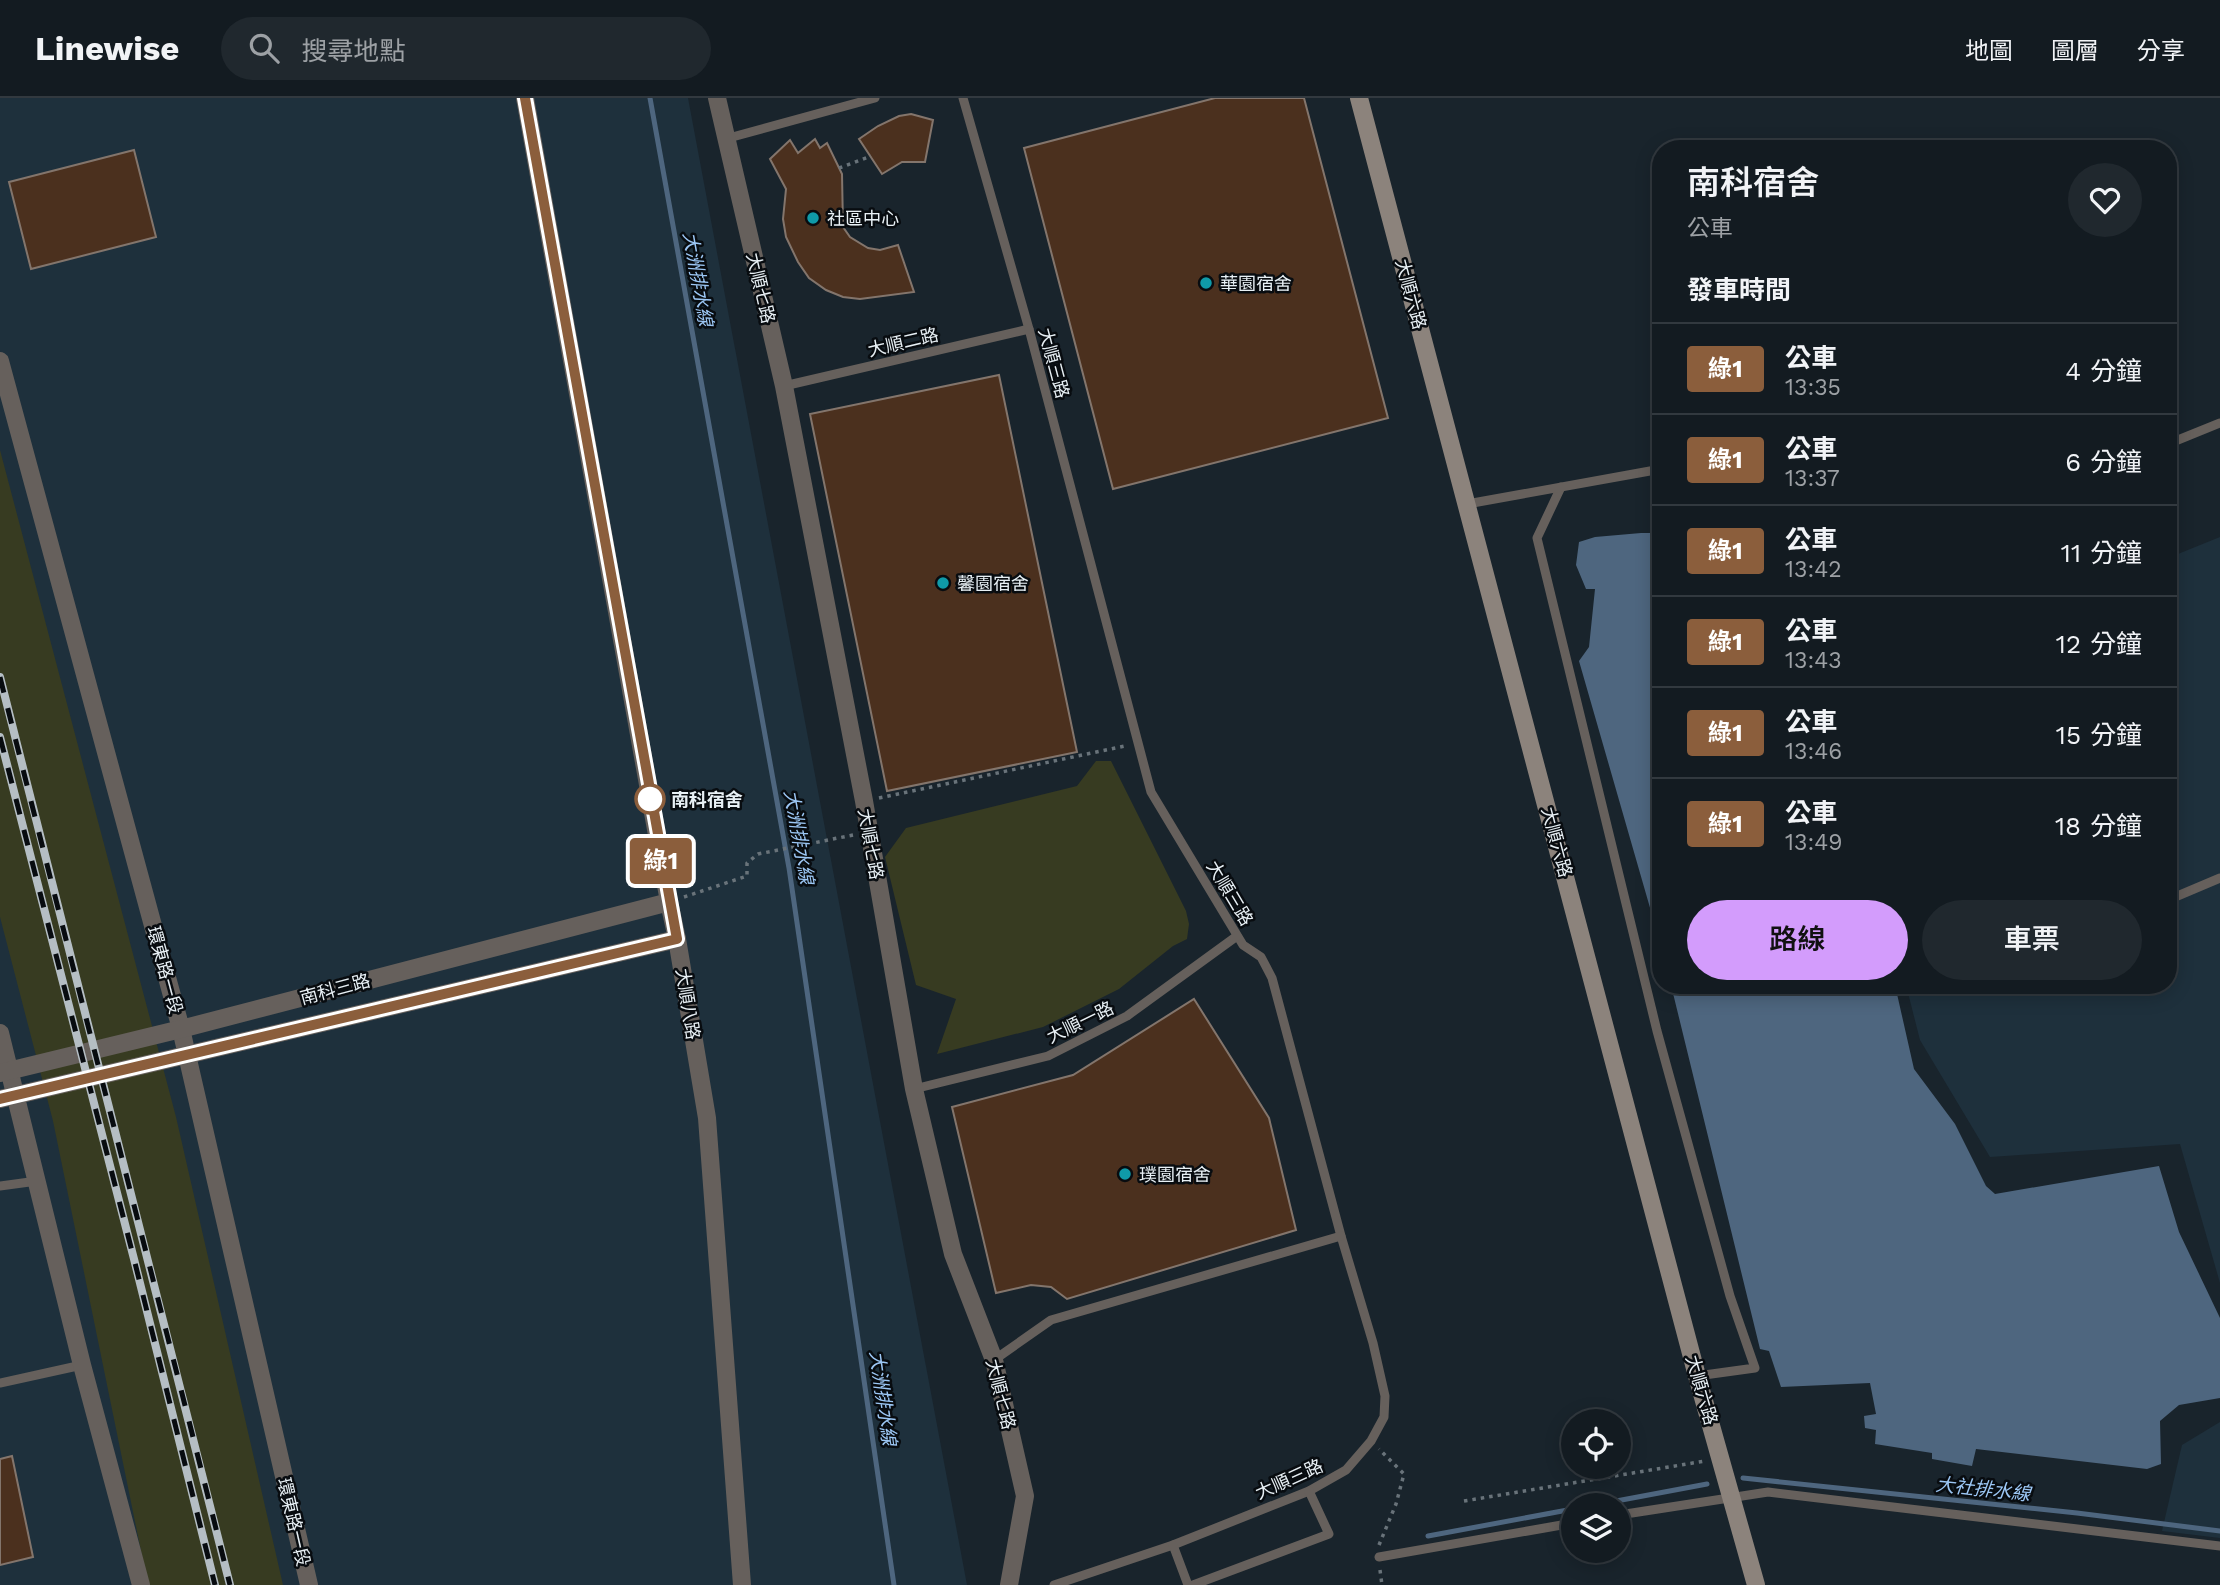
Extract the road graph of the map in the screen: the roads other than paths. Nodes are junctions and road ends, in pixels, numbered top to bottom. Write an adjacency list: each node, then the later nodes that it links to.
1 (525, 98): 17 (street, 大順八路)
2 (717, 98): 6 (street, 大順七路)
3 (875, 98): 6 (lane)
4 (963, 98): 7 (lane, 大順三路)
5 (1359, 98): 14 (street, 大順六路)
6 (725, 139): 9 (street, 大順七路)
7 (1029, 329): 9 (lane, 大順二路); 18 (lane, 大順三路)
8 (0, 361): 20 (street, 環東路一段)
9 (784, 386): 24 (street, 大順七路)
10 (2220, 423): 11 (lane)
11 (2177, 440)
12 (1652, 471): 13 (lane)
13 (1561, 487): 14 (lane); 31 (lane)
14 (1467, 504): 31 (street, 大順六路)
15 (2220, 878): 16 (lane)
16 (2177, 896)
17 (669, 902): 19 (street, 大順八路); 20 (street, 南科三路)
18 (1237, 936): 24 (lane, 大順一路); 28 (lane, 大順三路)
19 (677, 939): 22 (street, 南科三路); 42 (street, 大順八路)
20 (181, 1029): 22 (street, 環東路一段); 23 (street, 南科三路)
21 (0, 1033): 23 (street)
22 (187, 1055): 25 (street, 南科三路); 41 (street, 環東路一段)
23 (5, 1072): 25 (street)
24 (914, 1089): 29 (street, 大順七路)
25 (8, 1096): 26 (street)
26 (37, 1181): 27 (lane); 30 (street)
27 (0, 1186)
28 (1341, 1236): 29 (lane); 33 (lane, 大順三路)
29 (994, 1360): 43 (street, 大順七路)
30 (82, 1365): 32 (lane); 40 (street)
31 (1697, 1376): 34 (street, 大順六路)
32 (0, 1384)
33 (1309, 1490): 37 (lane, 大順三路); 45 (lane)
34 (1731, 1497): 35 (lane); 38 (lane); 46 (street, 大順六路)
35 (1631, 1513)
36 (1561, 1524): 39 (lane)
37 (1173, 1545): 44 (lane, 大順三路); 45 (lane)
38 (2220, 1546)
39 (1379, 1556)
40 (141, 1585)
41 (309, 1585)
42 (742, 1585)
43 (1009, 1585)
44 (1054, 1585)
45 (1191, 1585)
46 (1756, 1585)

